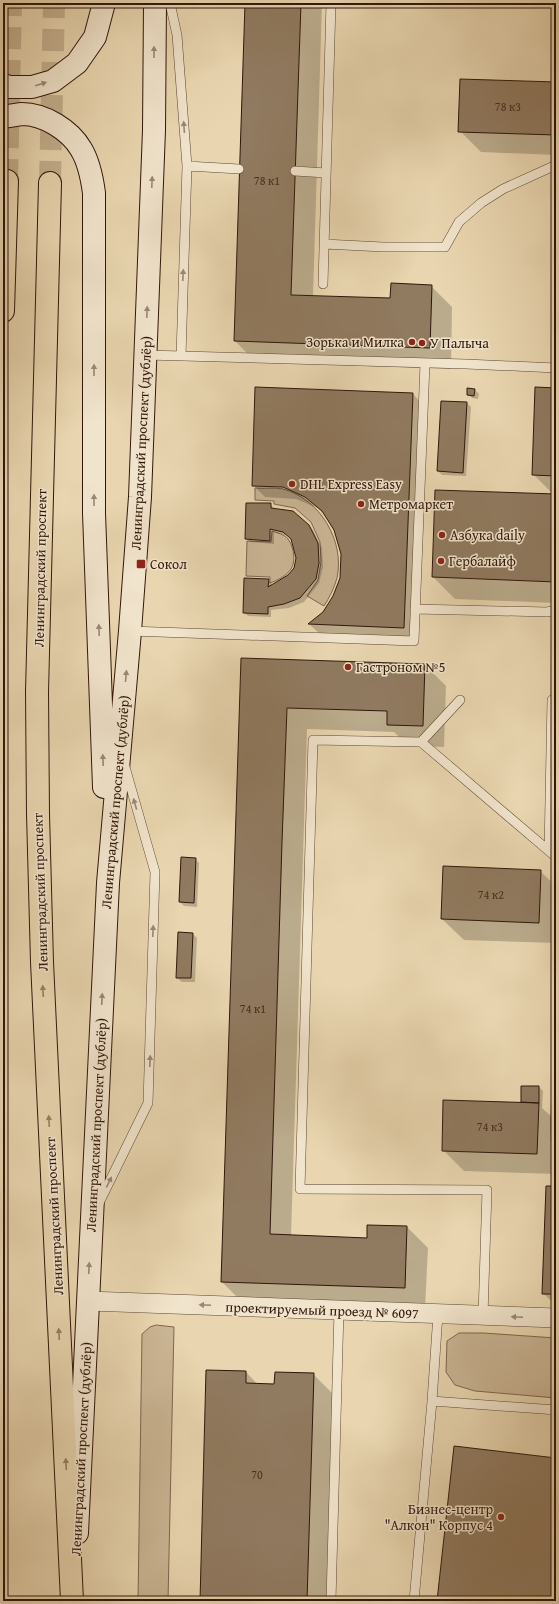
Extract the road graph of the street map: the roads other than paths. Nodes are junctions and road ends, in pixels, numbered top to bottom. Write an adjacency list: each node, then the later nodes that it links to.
1 (104, 3): 5 (main road, one-way to 1)
2 (155, 3): 17 (main road, Ленинградский проспект (дублёр), one-way to 2)
3 (170, 3): 8 (lane, one-way to 3)
4 (331, 3): 11 (lane)
5 (3, 85)
6 (3, 117): 30 (main road, one-way to 6)
7 (556, 165): 14 (lane)
8 (187, 166): 9 (lane); 18 (lane, one-way to 8)
9 (239, 169)
10 (295, 171): 11 (lane)
11 (326, 173): 14 (lane)
12 (7, 181): 16 (main road)
13 (50, 183): 41 (main road, Ленинградский проспект, one-way to 13)
14 (324, 244): 15 (lane)
15 (323, 284)
16 (3, 311)
17 (146, 355): 18 (lane); 23 (main road, Ленинградский проспект (дублёр))
18 (181, 356): 19 (lane)
19 (425, 363): 20 (lane); 21 (lane)
20 (556, 368)
21 (415, 609): 22 (lane); 23 (lane)
22 (556, 610)
23 (130, 631): 27 (main road, Ленинградский проспект (дублёр), one-way to 23)
24 (460, 700): 26 (lane)
25 (552, 700): 28 (lane)
26 (421, 742): 28 (lane); 37 (lane)
27 (120, 747): 30 (main road, Ленинградский проспект (дублёр)); 33 (lane, one-way to 27)
28 (549, 851): 29 (lane)
29 (556, 857)
30 (108, 883): 33 (main road, Ленинградский проспект (дублёр), one-way to 30)
31 (556, 1103): 32 (lane)
32 (555, 1138)
33 (92, 1216): 34 (main road, Ленинградский проспект (дублёр), one-way to 33)
34 (88, 1301): 35 (street, проектируемый проезд № 6097, one-way to 34); 41 (main road, Ленинградский проспект (дублёр))
35 (339, 1310): 36 (street, проектируемый проезд № 6097); 42 (lane)
36 (438, 1314): 37 (street, проектируемый проезд № 6097); 39 (lane)
37 (483, 1316): 38 (street, проектируемый проезд № 6097, one-way to 37)
38 (556, 1318)
39 (432, 1401): 40 (lane); 43 (lane)
40 (556, 1410)
41 (73, 1601)
42 (330, 1601)
43 (414, 1601)

